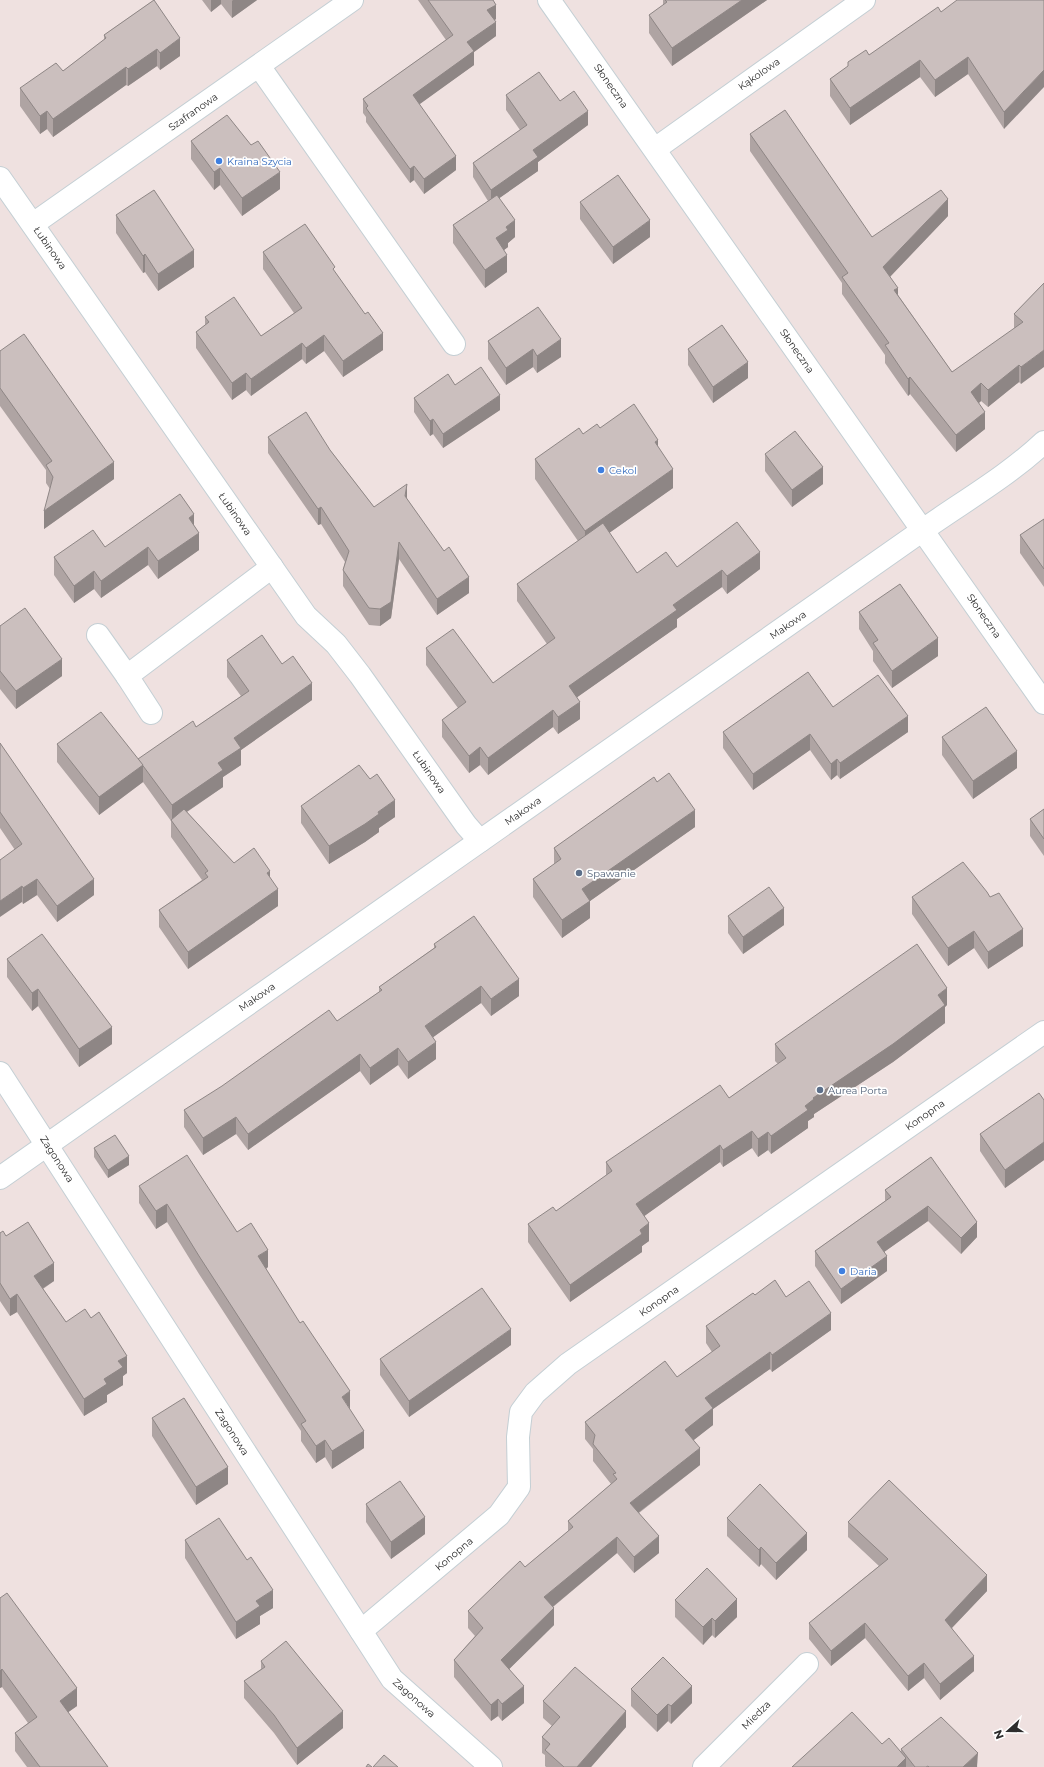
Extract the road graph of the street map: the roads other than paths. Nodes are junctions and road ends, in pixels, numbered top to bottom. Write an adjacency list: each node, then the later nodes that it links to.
1 (352, 0): 4 (street, Szafranowa)
2 (549, 0): 5 (street, Słoneczna)
3 (864, 0): 5 (street, Kąkolowa)
4 (259, 66): 7 (street, Szafranowa); 8 (street)
5 (655, 149): 10 (street, Słoneczna)
6 (0, 178): 7 (street, Łubinowa)
7 (33, 224): 11 (street, Łubinowa)
8 (454, 344)
9 (1044, 442): 10 (street, Makowa)
10 (923, 530): 14 (street, Słoneczna); 16 (street, Makowa)
11 (272, 568): 13 (street); 16 (street, Łubinowa)
12 (98, 635): 13 (street)
13 (127, 676): 15 (street)
14 (1044, 703)
15 (152, 713)
16 (480, 841): 19 (street, Makowa)
17 (1044, 1032): 21 (street, Konopna)
18 (0, 1073): 19 (street, Zagonowa)
19 (47, 1144): 20 (street, Makowa); 21 (street, Zagonowa)
20 (0, 1178)
21 (360, 1631): 23 (street, Zagonowa)
22 (807, 1664): 24 (street, Miedza)
23 (491, 1767)
24 (704, 1767)

